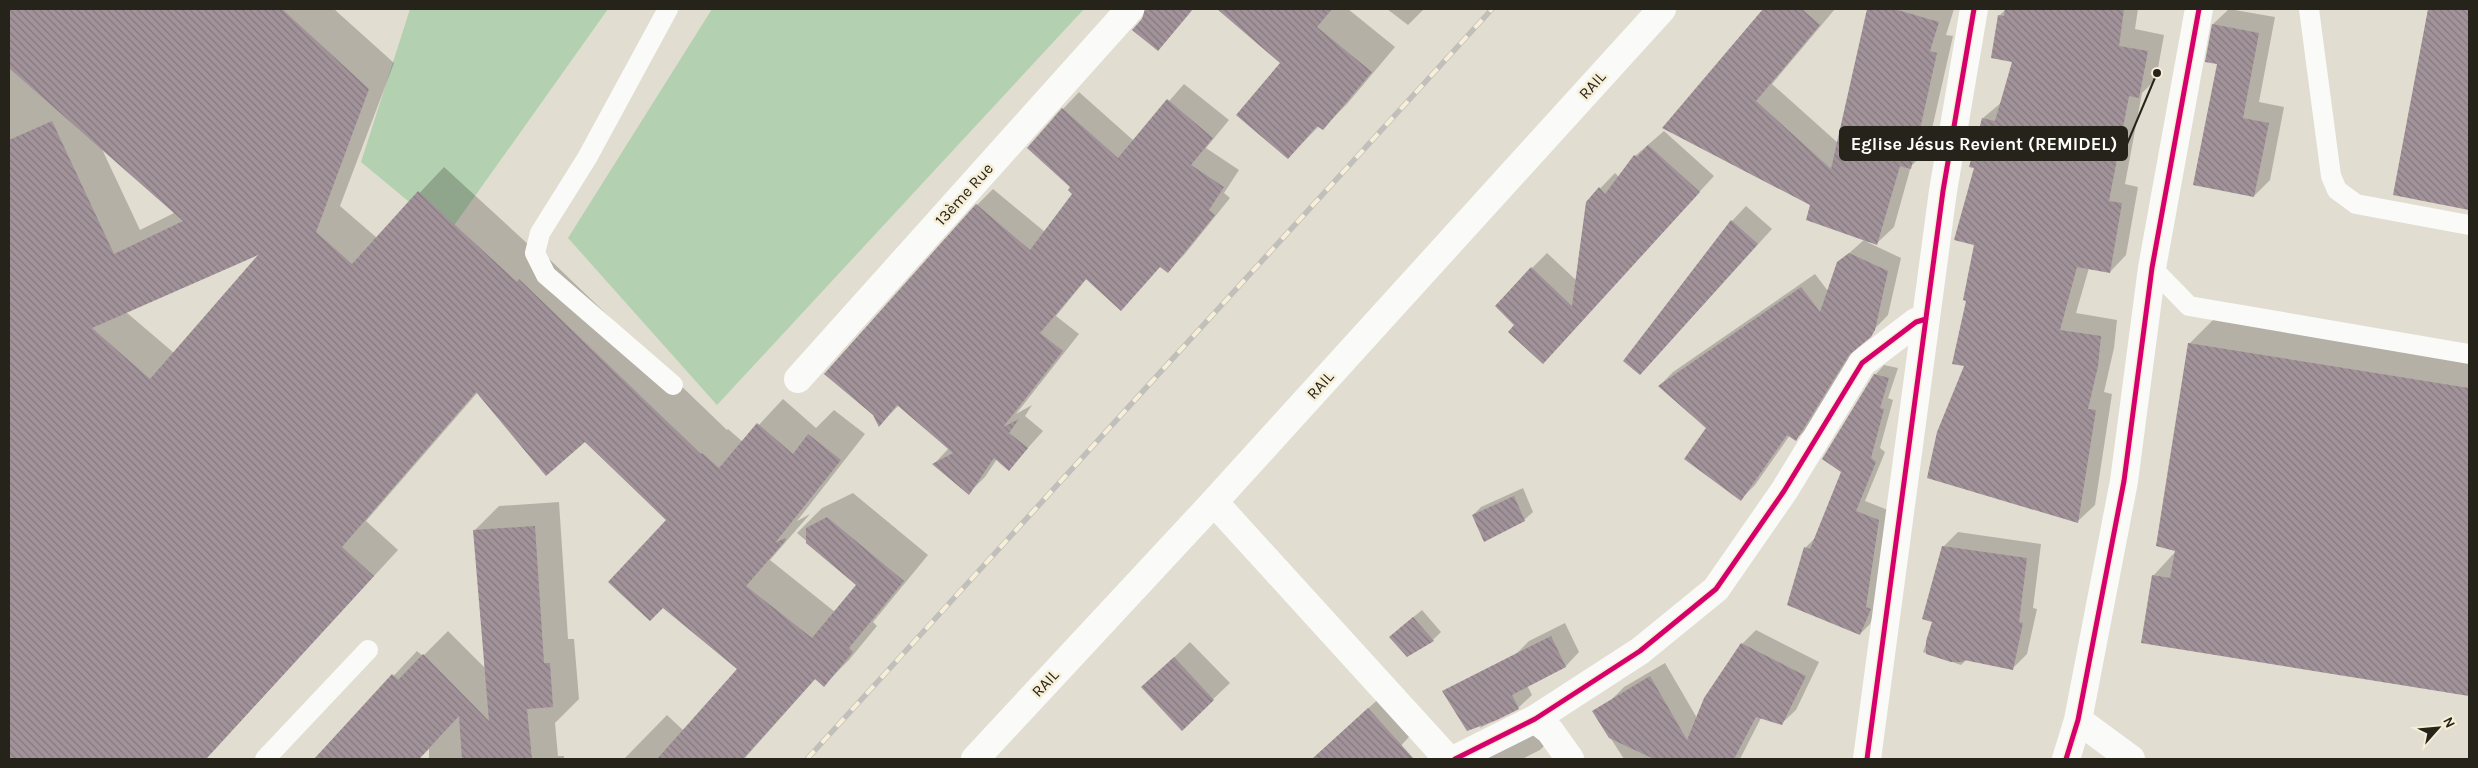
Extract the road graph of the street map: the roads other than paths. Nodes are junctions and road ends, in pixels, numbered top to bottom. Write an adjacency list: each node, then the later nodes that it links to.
1 (668, 9): 12 (lane)
2 (1130, 9): 11 (street, 13ème Rue)
3 (1662, 9): 13 (street, RAIL)
4 (1974, 9): 9 (street)
5 (2199, 9): 8 (street)
6 (2309, 9): 7 (lane)
7 (2469, 225)
8 (2152, 268): 10 (lane); 16 (street)
9 (1926, 319): 15 (street); 22 (street)
10 (2469, 354)
11 (798, 379)
12 (673, 385)
13 (1214, 502): 18 (street, RAIL); 19 (street)
14 (368, 650): 17 (lane)
15 (1535, 719): 20 (street); 21 (street)
16 (2078, 720): 23 (street); 24 (street)
17 (265, 759)
18 (975, 759)
19 (1448, 759)
20 (1455, 759)
21 (1570, 759)
22 (1867, 759)
23 (2066, 759)
24 (2130, 759)

